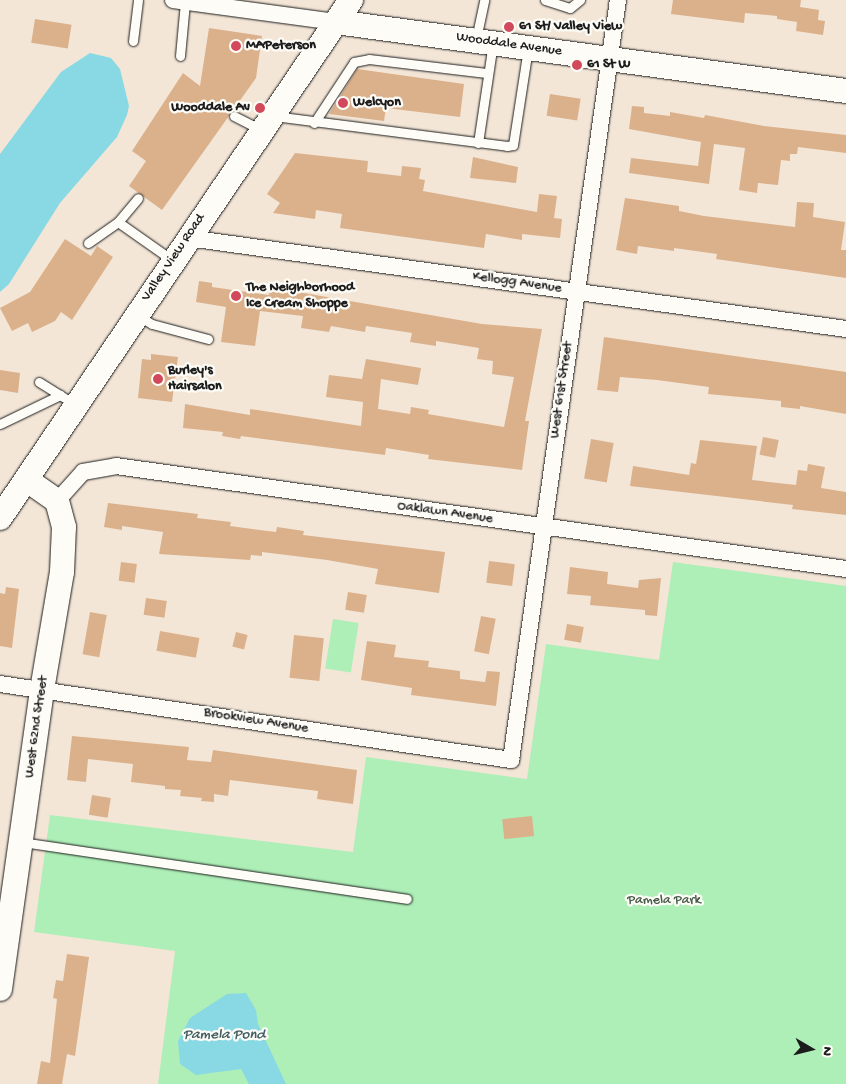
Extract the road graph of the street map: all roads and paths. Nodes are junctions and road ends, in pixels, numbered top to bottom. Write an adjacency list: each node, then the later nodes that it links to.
1 (138, 0): 10 (lane)
2 (351, 0): 9 (street, Valley View Road)
3 (484, 0): 11 (lane)
4 (545, 0): 5 (lane)
5 (580, 0)
6 (618, 0): 14 (street, West 61st Street)
7 (179, 1): 8 (street, Wooddale Avenue); 13 (lane)
8 (231, 4): 9 (street, Wooddale Avenue)
9 (336, 22): 11 (street, Wooddale Avenue); 18 (street, Valley View Road)
10 (133, 41)
11 (484, 42): 12 (street, Wooddale Avenue); 15 (lane)
12 (528, 48): 14 (street, Wooddale Avenue); 20 (lane)
13 (180, 56)
14 (609, 59): 16 (street, Wooddale Avenue); 26 (street, West 61st Street)
15 (486, 73): 19 (lane); 20 (lane)
16 (846, 91)
17 (234, 116): 18 (lane)
18 (266, 123): 19 (lane); 23 (street, Valley View Road)
19 (314, 123): 20 (lane)
20 (478, 143)
21 (138, 198): 22 (lane)
22 (118, 222): 24 (lane); 25 (lane)
23 (188, 238): 25 (street, Valley View Road); 26 (street, Kellogg Avenue)
24 (88, 243)
25 (172, 260): 27 (street, Valley View Road)
26 (576, 291): 28 (street, Kellogg Avenue); 36 (street, West 61st Street)
27 (137, 314): 29 (lane); 31 (street, Valley View Road)
28 (846, 329)
29 (208, 339)
30 (39, 382): 31 (lane)
31 (68, 400): 32 (lane); 33 (street, Valley View Road)
32 (0, 424)
33 (27, 480): 34 (street); 35 (street, Valley View Road)
34 (57, 501): 36 (street, Oaklawn Avenue); 39 (street, West 62nd Street)
35 (0, 518)
36 (543, 527): 37 (street, Oaklawn Avenue); 40 (street, West 61st Street)
37 (846, 569)
38 (0, 684): 39 (street, Brookview Avenue)
39 (42, 690): 40 (street, Brookview Avenue); 41 (street, West 62nd Street)
40 (511, 760)
41 (21, 842): 42 (lane); 43 (street, West 62nd Street)
42 (407, 899)
43 (0, 989)

